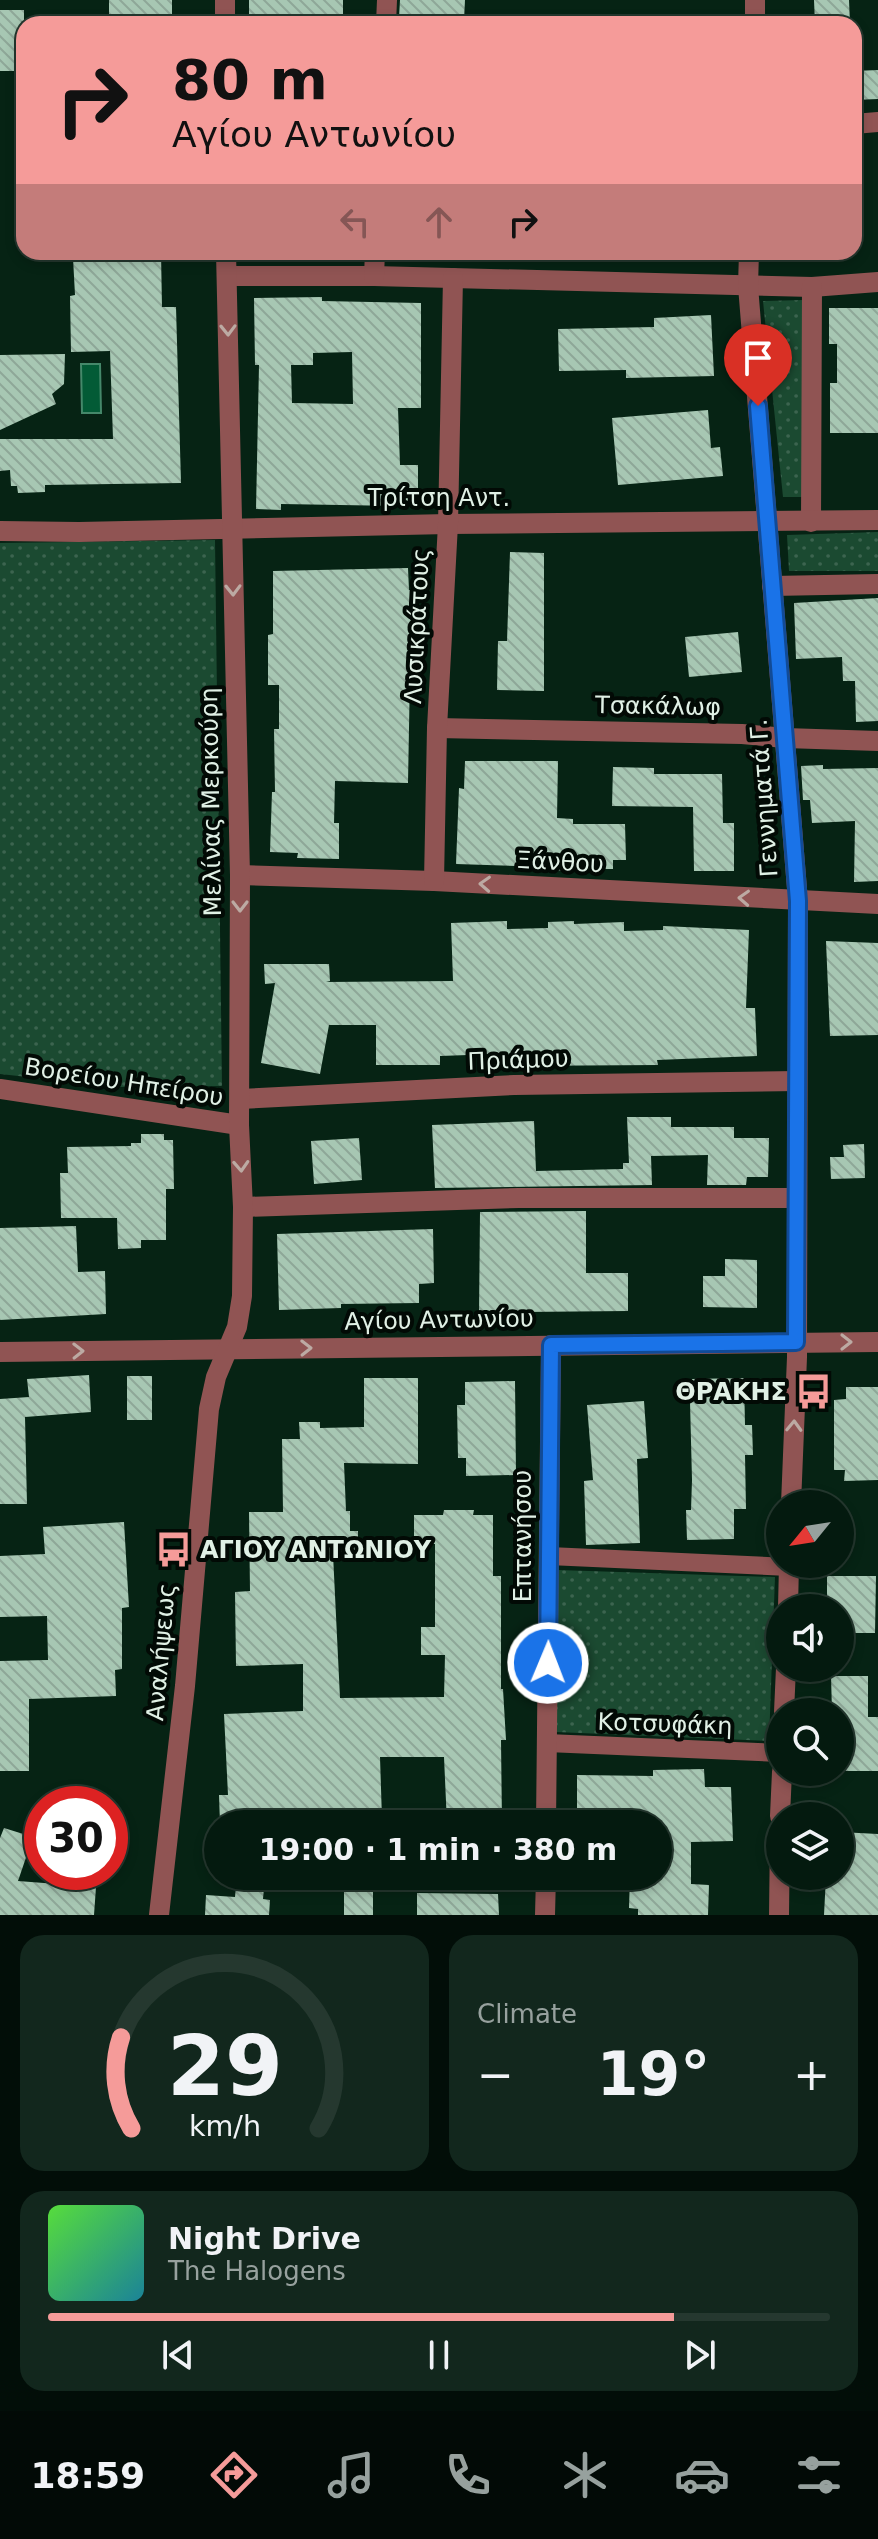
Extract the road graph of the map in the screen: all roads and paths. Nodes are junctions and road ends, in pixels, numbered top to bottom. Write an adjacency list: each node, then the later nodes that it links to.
1 (226, 260): 4 (street, Μελίνας Μερκούρη)
2 (375, 260): 5 (street)
3 (749, 260): 8 (street, Γεννηματά Γ.)
4 (227, 276): 5 (street); 14 (street, Μελίνας Μερκούρη, one-way to 14)
5 (374, 276): 6 (street)
6 (453, 278): 8 (street); 13 (street, Λυσικράτους)
7 (878, 282): 9 (street)
8 (748, 286): 9 (street); 12 (street, Γεννηματά Γ.)
9 (812, 287): 11 (street)
10 (878, 520): 11 (street, Τρίτση Αντ.)
11 (811, 522): 12 (street, Τρίτση Αντ.)
12 (767, 523): 13 (street, Τρίτση Αντ.); 17 (street, Γεννηματά Γ.)
13 (448, 524): 14 (street, Τρίτση Αντ.); 18 (street, Λυσικράτους)
14 (232, 527): 15 (street, Τρίτση Αντ.); 21 (street, Μελίνας Μερκούρη, one-way to 21)
15 (0, 531)
16 (878, 584): 17 (street)
17 (772, 586): 19 (street, Γεννηματά Γ.)
18 (437, 728): 19 (street, Τσακάλωφ); 22 (street, Λυσικράτους)
19 (785, 738): 20 (street, Τσακάλωφ); 23 (street, Γεννηματά Γ.)
20 (878, 741)
21 (240, 875): 22 (street, Ξάνθου); 27 (street, Μελίνας Μερκούρη, one-way to 27)
22 (434, 881): 23 (street, Ξάνθου, one-way to 22)
23 (798, 901): 24 (street, Ξάνθου); 25 (street, Γεννηματά Γ.)
24 (878, 904)
25 (797, 1081): 27 (street, Πριάμου); 29 (street, Γεννηματά Γ.)
26 (0, 1089): 28 (street, Βορείου Ηπείρου)
27 (240, 1099): 28 (street, Μελίνας Μερκούρη)
28 (239, 1125): 30 (street, Μελίνας Μερκούρη, one-way to 30)
29 (797, 1198): 30 (street); 31 (street, Γεννηματά Γ.)
30 (243, 1207): 34 (street, Μελίνας Μερκούρη)
31 (796, 1342): 32 (street, Αγίου Αντωνίου, one-way to 32); 33 (street, Αγίου Αντωνίου); 36 (street, Γεννηματά Γ., one-way to 31)
32 (878, 1342)
33 (551, 1345): 34 (street, Αγίου Αντωνίου, one-way to 33); 37 (street, Επτανήσου)
34 (228, 1349): 35 (street, Αγίου Αντωνίου, one-way to 34); 44 (street, Αναλήψεως)
35 (0, 1352)
36 (791, 1490)
37 (549, 1556): 38 (street); 39 (street, Επτανήσου)
38 (766, 1564)
39 (547, 1743): 40 (street, Κοτσυφάκη); 41 (street, Επτανήσου)
40 (766, 1752)
41 (546, 1810)
42 (546, 1890): 45 (street)
43 (779, 1890): 46 (street)
44 (159, 1915)
45 (545, 1915)
46 (779, 1915)

